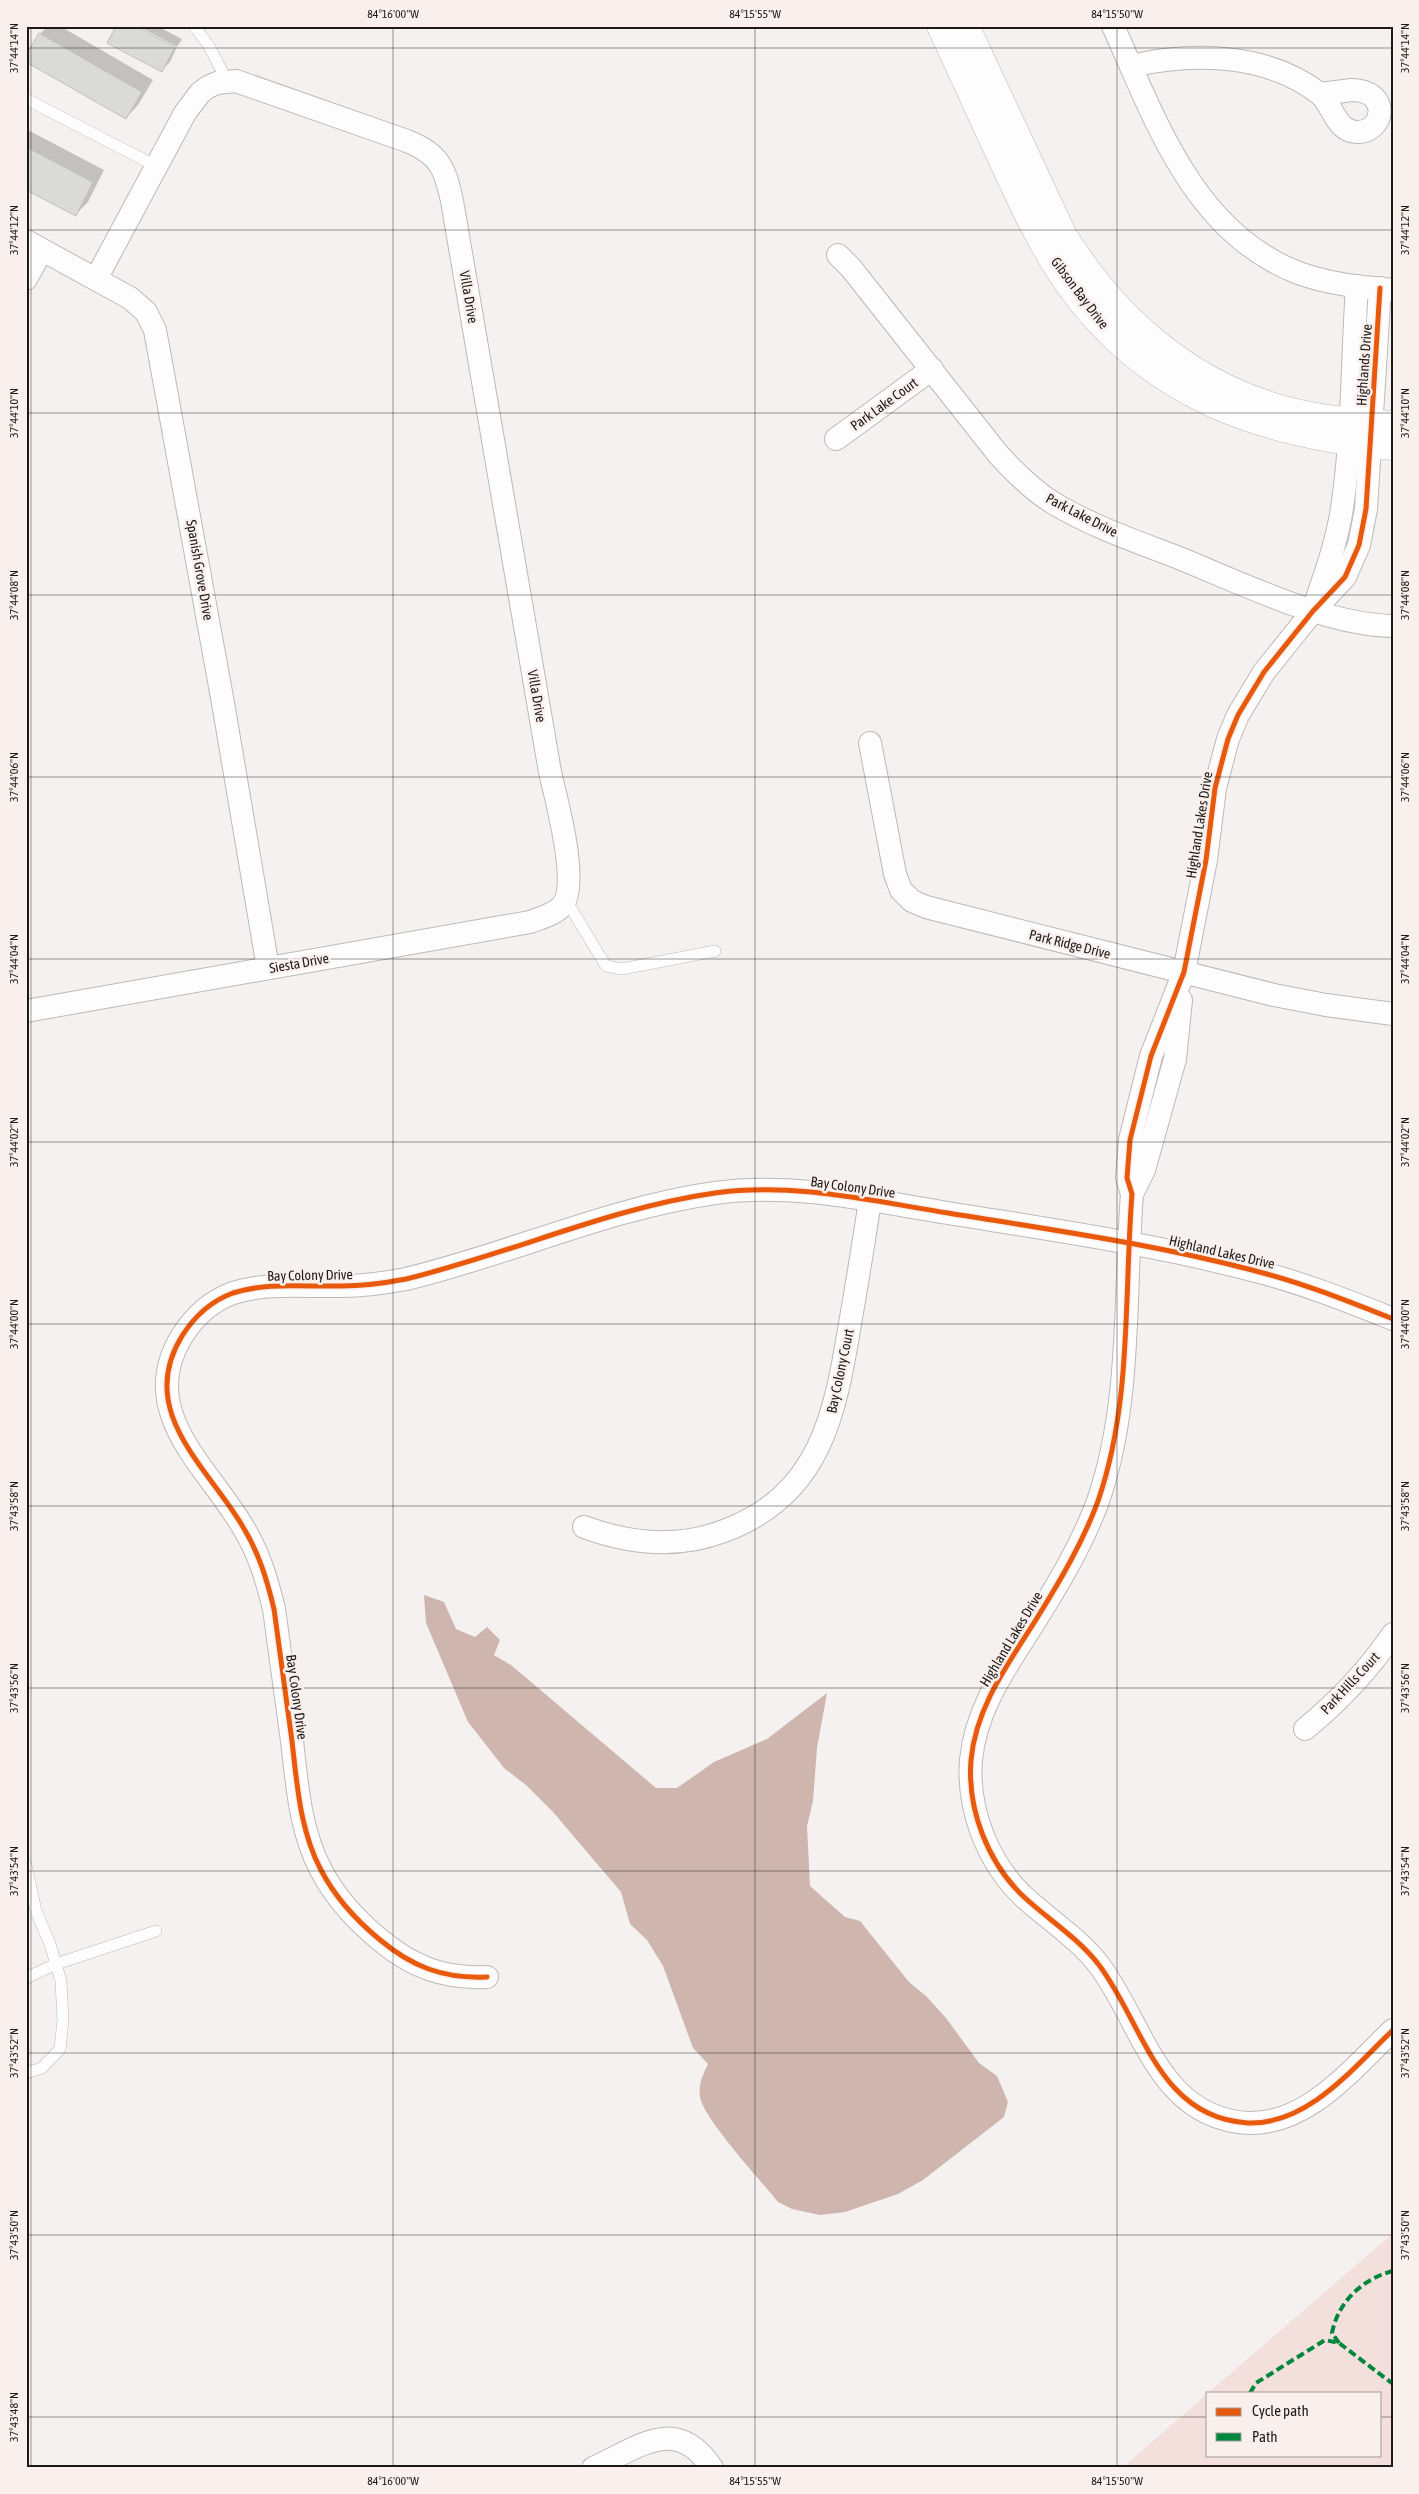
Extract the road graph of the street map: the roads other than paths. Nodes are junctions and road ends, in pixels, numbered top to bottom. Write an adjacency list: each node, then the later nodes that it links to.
1 (194, 26): 6 (lane)
2 (941, 26): 17 (street, Gibson Bay Drive)
3 (965, 26): 17 (street, Gibson Bay Drive)
4 (1113, 26): 5 (street, Highlands Drive)
5 (1131, 66): 7 (street); 14 (street, Highlands Drive)
6 (227, 81): 9 (street); 22 (street, Villa Drive)
7 (1320, 94)
8 (26, 99): 9 (lane)
9 (156, 166): 13 (street)
10 (34, 246): 12 (street); 13 (street, Spanish Grove Drive)
11 (838, 255): 16 (street, Park Lake Drive)
12 (26, 278)
13 (96, 279): 24 (street, Spanish Grove Drive)
14 (1356, 286): 15 (street, Highlands Drive); 17 (street, Highlands Drive)
15 (1386, 289): 17 (street, Highlands Drive)
16 (932, 369): 18 (street, Park Lake Court); 19 (street, Park Lake Drive)
17 (1371, 434): 19 (street, Highland Lakes Drive)
18 (836, 439)
19 (1313, 610): 20 (street, Park Lake Drive); 25 (street, Highland Lakes Drive)
20 (1393, 626)
21 (870, 743): 25 (street, Park Ridge Drive)
22 (566, 900): 23 (lane); 24 (street, Siesta Drive)
23 (715, 951)
24 (268, 968): 26 (street, Siesta Drive)
25 (1184, 972): 27 (street, Park Ridge Drive); 28 (street, Highland Lakes Drive); 29 (street, Highland Lakes Drive)
26 (26, 1011)
27 (1393, 1014)
28 (1140, 1101): 29 (street); 30 (street, Highland Lakes Drive)
29 (1162, 1106): 30 (street, Highland Lakes Drive)
30 (1132, 1194): 32 (street, Highland Lakes Drive)
31 (870, 1200): 32 (street, Bay Colony Drive); 34 (street, Bay Colony Court); 40 (street, Bay Colony Drive)
32 (1128, 1242): 33 (street, Highland Lakes Drive); 42 (street, Highland Lakes Drive)
33 (1393, 1319)
34 (584, 1527)
35 (1393, 1634): 36 (street, Park Hills Court)
36 (1305, 1728)
37 (26, 1865): 39 (lane)
38 (156, 1931): 39 (lane)
39 (56, 1964): 41 (lane); 43 (lane)
40 (487, 1977)
41 (26, 1978)
42 (1393, 2030)
43 (26, 2073)
44 (593, 2468): 45 (street)
45 (712, 2468)

